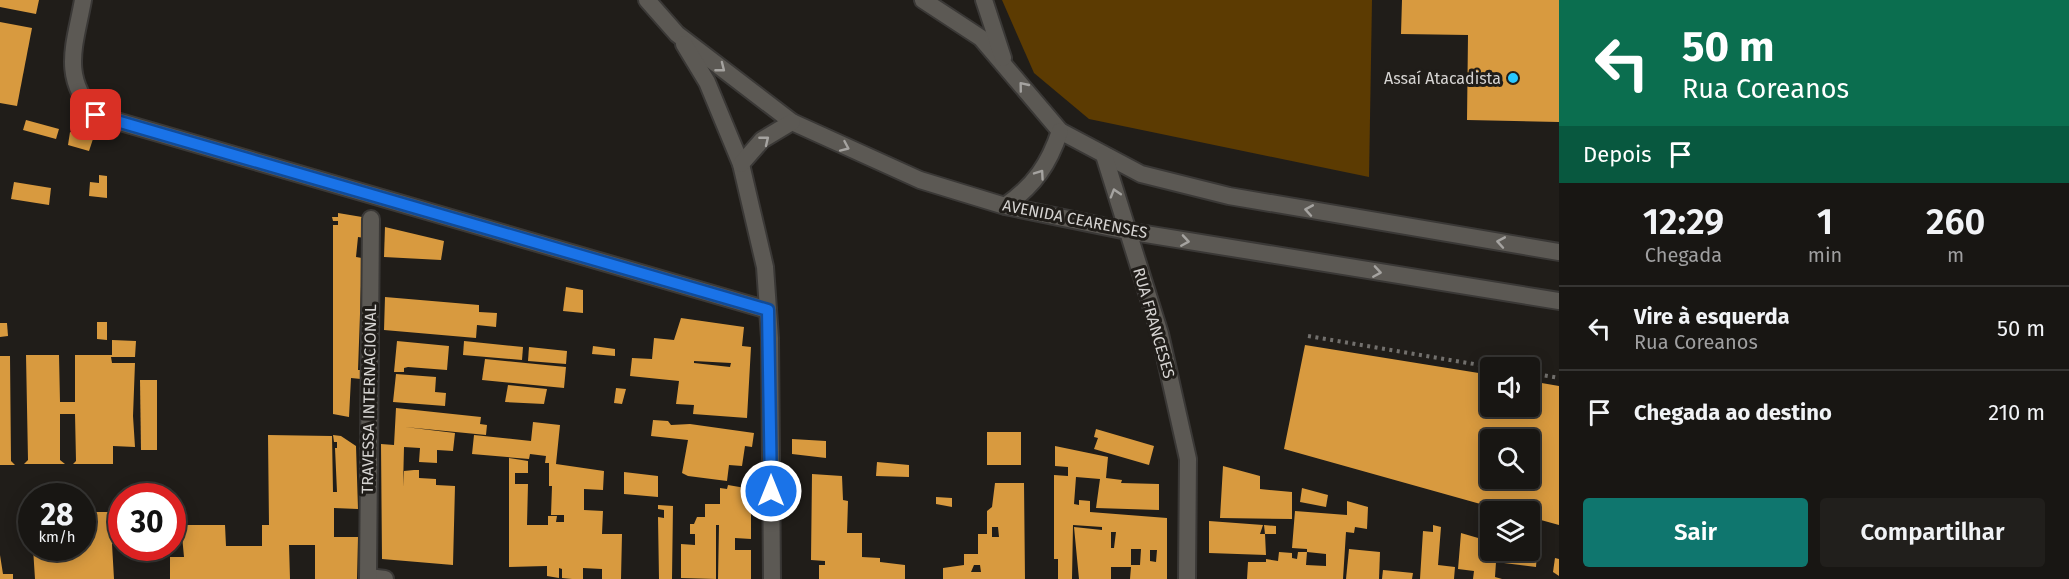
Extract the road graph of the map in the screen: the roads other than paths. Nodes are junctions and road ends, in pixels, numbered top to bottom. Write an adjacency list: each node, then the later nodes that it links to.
1 (83, 0): 16 (street)
2 (647, 0): 5 (street, AVENIDA CEARENSES)
3 (923, 0): 6 (street)
4 (984, 0): 6 (street)
5 (677, 34): 7 (street, AVENIDA CEARENSES, one-way to 7); 10 (street)
6 (1005, 64): 8 (street, one-way to 6)
7 (792, 123): 10 (street, one-way to 7); 11 (street, AVENIDA CEARENSES, one-way to 11)
8 (1060, 131): 9 (street); 11 (street, one-way to 8)
9 (1104, 155): 13 (street, RUA FRANCESES, one-way to 9); 14 (street, one-way to 9)
10 (741, 164): 16 (street)
11 (1005, 206): 13 (street, AVENIDA CEARENSES)
12 (371, 219): 17 (street, TRAVESSA INTERNACIONAL)
13 (1127, 231): 15 (street, AVENIDA CEARENSES, one-way to 15); 20 (street, RUA FRANCESES)
14 (1559, 252)
15 (1559, 301)
16 (768, 310): 19 (street)
17 (368, 578): 18 (street)
18 (386, 579)
19 (772, 579)
20 (1187, 579)

